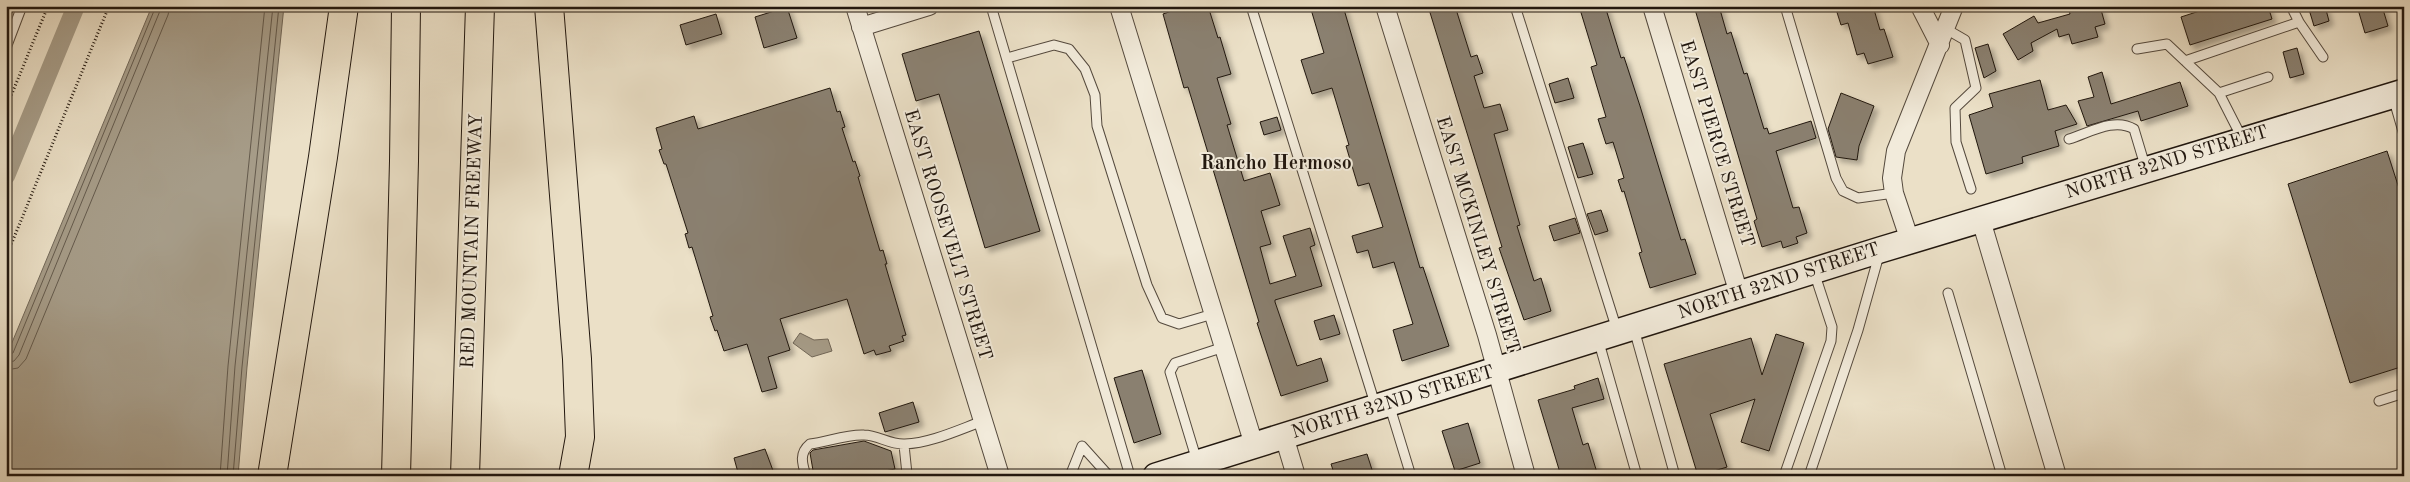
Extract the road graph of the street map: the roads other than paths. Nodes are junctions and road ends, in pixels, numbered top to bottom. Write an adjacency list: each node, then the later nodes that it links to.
1 (22, 6): 21 (lane)
2 (344, 6): 54 (highway)
3 (406, 6): 55 (highway)
4 (480, 6): 56 (highway, RED MOUNTAIN FREEWAY)
5 (549, 6): 50 (highway)
6 (855, 6): 19 (street, EAST ROOSEVELT STREET)
7 (929, 6): 19 (street)
8 (991, 6): 24 (lane)
9 (1119, 6): 41 (street)
10 (1251, 6): 47 (lane)
11 (1385, 6): 44 (street, EAST MCKINLEY STREET)
12 (1515, 6): 42 (lane)
13 (1652, 6): 40 (street, EAST PIERCE STREET)
14 (1785, 6): 34 (lane)
15 (1920, 6): 20 (street)
16 (1954, 6): 20 (street)
17 (2291, 6): 18 (lane)
18 (2299, 22): 23 (lane); 25 (lane)
19 (861, 27): 48 (street, EAST ROOSEVELT STREET)
20 (1943, 37): 33 (lane); 34 (street)
21 (6, 48)
22 (2137, 49): 25 (lane)
23 (2323, 57)
24 (1007, 58): 41 (lane); 64 (lane)
25 (2185, 61): 27 (lane)
26 (2268, 77): 27 (lane)
27 (2219, 93): 31 (lane)
28 (2398, 94): 29 (lane); 31 (main road, NORTH 32ND STREET)
29 (2404, 135)
30 (2069, 139): 32 (lane)
31 (2243, 140): 32 (main road, NORTH 32ND STREET)
32 (2146, 169): 35 (main road, NORTH 32ND STREET)
33 (1971, 189)
34 (1894, 193): 36 (street)
35 (1981, 220): 36 (main road, NORTH 32ND STREET); 74 (street)
36 (1910, 241): 37 (main road, NORTH 32ND STREET)
37 (1880, 250): 38 (main road, NORTH 32ND STREET); 72 (lane)
38 (1814, 270): 40 (main road, NORTH 32ND STREET); 71 (lane)
39 (1948, 293): 73 (lane)
40 (1739, 294): 42 (main road, NORTH 32ND STREET)
41 (1214, 314): 43 (street)
42 (1616, 333): 44 (main road, NORTH 32ND STREET); 69 (lane); 70 (lane)
43 (1224, 347): 52 (street); 53 (lane)
44 (1496, 371): 47 (main road, NORTH 32ND STREET); 68 (street, EAST MCKINLEY STREET)
45 (2404, 393): 46 (lane)
46 (2379, 401)
47 (1382, 406): 49 (main road, NORTH 32ND STREET); 67 (lane)
48 (983, 421): 51 (lane); 61 (street, EAST ROOSEVELT STREET)
49 (1284, 436): 52 (main road, NORTH 32ND STREET); 66 (street)
50 (580, 437): 57 (highway); 58 (highway)
51 (904, 445): 59 (lane); 60 (lane)
52 (1254, 445): 53 (main road, NORTH 32ND STREET)
53 (1198, 463): 65 (main road, NORTH 32ND STREET)
54 (274, 470)
55 (396, 476)
56 (465, 476)
57 (572, 476)
58 (589, 476)
59 (806, 476)
60 (900, 476)
61 (1000, 476)
62 (1070, 476): 63 (lane)
63 (1109, 476)
64 (1130, 476)
65 (1156, 476)
66 (1296, 476)
67 (1411, 476)
68 (1526, 476)
69 (1637, 476)
70 (1675, 476)
71 (1784, 476)
72 (1809, 476)
73 (2002, 476)
74 (2057, 476)

